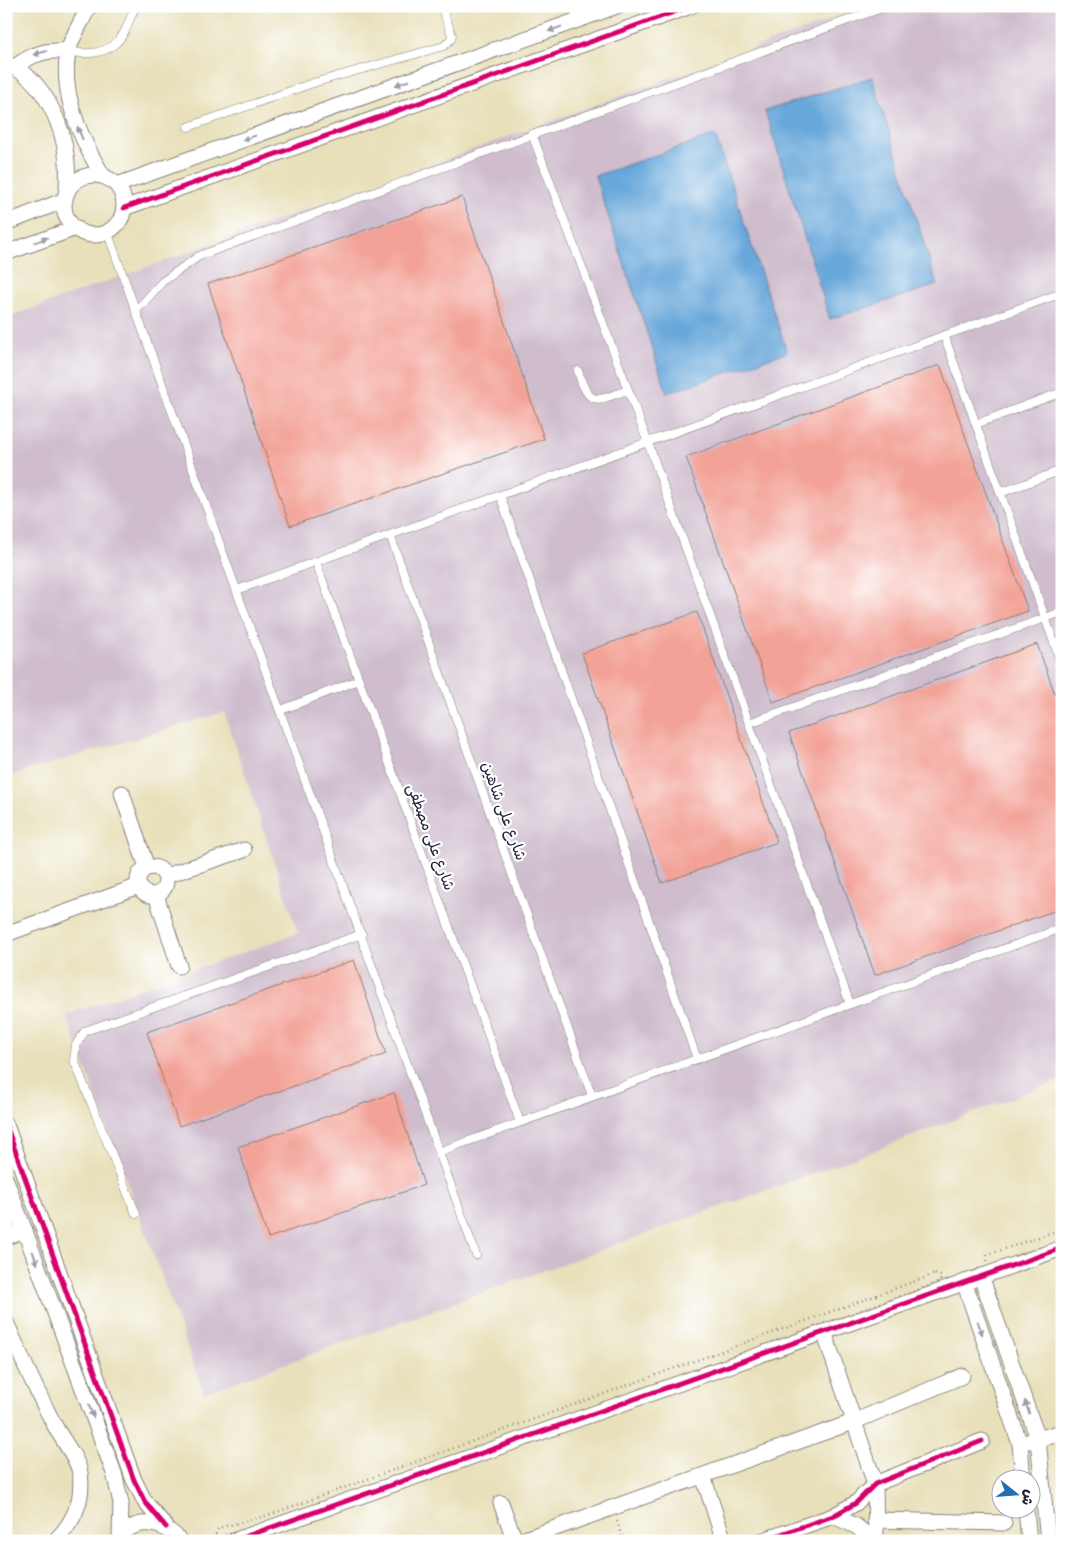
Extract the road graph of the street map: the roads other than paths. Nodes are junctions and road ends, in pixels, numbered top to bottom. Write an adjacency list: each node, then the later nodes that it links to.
1 (89, 6): 9 (street)
2 (136, 6): 9 (lane)
3 (441, 6): 11 (lane)
4 (617, 6): 14 (street, one-way to 14)
5 (691, 6): 16 (street)
6 (887, 6): 12 (lane)
7 (1058, 6): 8 (lane)
8 (1062, 18)
9 (68, 51): 10 (street, one-way to 10); 13 (street, one-way to 9)
10 (11, 65): 15 (street)
11 (188, 127)
12 (532, 134): 22 (lane); 25 (lane)
13 (102, 176): 14 (street); 15 (street)
14 (117, 185): 16 (street)
15 (66, 197): 17 (street); 18 (street)
16 (124, 208): 19 (street)
17 (6, 222)
18 (76, 228): 19 (street); 20 (street, one-way to 18)
19 (107, 232): 22 (lane)
20 (6, 253)
21 (1062, 293): 23 (lane)
22 (136, 311): 34 (lane)
23 (944, 335): 27 (lane); 28 (lane)
24 (578, 371): 25 (lane)
25 (628, 390): 28 (lane)
26 (1062, 392): 27 (lane)
27 (976, 424): 30 (lane)
28 (648, 443): 31 (lane); 40 (lane)
29 (1062, 470): 30 (lane)
30 (1000, 492): 36 (lane)
31 (500, 495): 32 (lane); 52 (lane)
32 (390, 535): 33 (lane); 53 (lane, شارع على شاهين)
33 (316, 562): 34 (lane); 38 (lane, شارع على مصطفى)
34 (237, 590): 39 (lane)
35 (1062, 612): 36 (lane)
36 (1045, 618): 37 (lane); 40 (lane)
37 (1062, 665)
38 (359, 680): 39 (lane); 54 (lane, شارع على مصطفى)
39 (281, 710): 49 (lane)
40 (750, 723): 51 (lane)
41 (122, 793): 43 (street)
42 (244, 850): 44 (street)
43 (146, 868): 44 (street); 45 (street)
44 (165, 876): 46 (street)
45 (139, 886): 46 (street); 48 (street)
46 (156, 895): 50 (street)
47 (1062, 928): 51 (lane)
48 (6, 934)
49 (362, 934): 56 (lane); 58 (lane)
50 (179, 966)
51 (850, 1004): 52 (lane)
52 (697, 1059): 53 (lane)
53 (592, 1096): 54 (lane)
54 (520, 1122): 56 (lane)
55 (6, 1125): 76 (street)
56 (441, 1151): 62 (lane)
57 (6, 1180): 59 (street)
58 (136, 1214)
59 (17, 1223): 60 (street); 77 (street, one-way to 77)
60 (6, 1237)
61 (1062, 1248): 63 (street)
62 (476, 1255)
63 (982, 1276): 64 (street); 70 (street, one-way to 63)
64 (964, 1282): 66 (street); 72 (street, one-way to 72)
65 (6, 1322): 85 (street)
66 (824, 1332): 68 (street); 87 (street)
67 (962, 1376): 68 (street)
68 (852, 1422): 74 (street); 75 (street)
69 (1062, 1432): 70 (street)
70 (1038, 1439): 72 (street); 94 (street)
71 (982, 1441): 75 (street)
72 (1020, 1444): 73 (street)
73 (1022, 1470)
74 (703, 1476): 89 (street); 90 (street)
75 (875, 1484): 79 (street); 80 (street)
76 (140, 1492): 77 (street); 83 (street)
77 (121, 1503): 84 (street)
78 (501, 1503): 88 (street)
79 (833, 1516): 91 (street); 92 (street)
80 (875, 1520): 82 (street); 92 (street)
81 (1027, 1520): 93 (street)
82 (1004, 1523)
83 (166, 1527): 84 (street); 86 (street)
84 (119, 1539)
85 (55, 1541)
86 (180, 1541)
87 (233, 1541)
88 (515, 1541)
89 (518, 1541)
90 (724, 1541)
91 (760, 1541)
92 (875, 1541)
93 (1029, 1541)
94 (1048, 1541)

